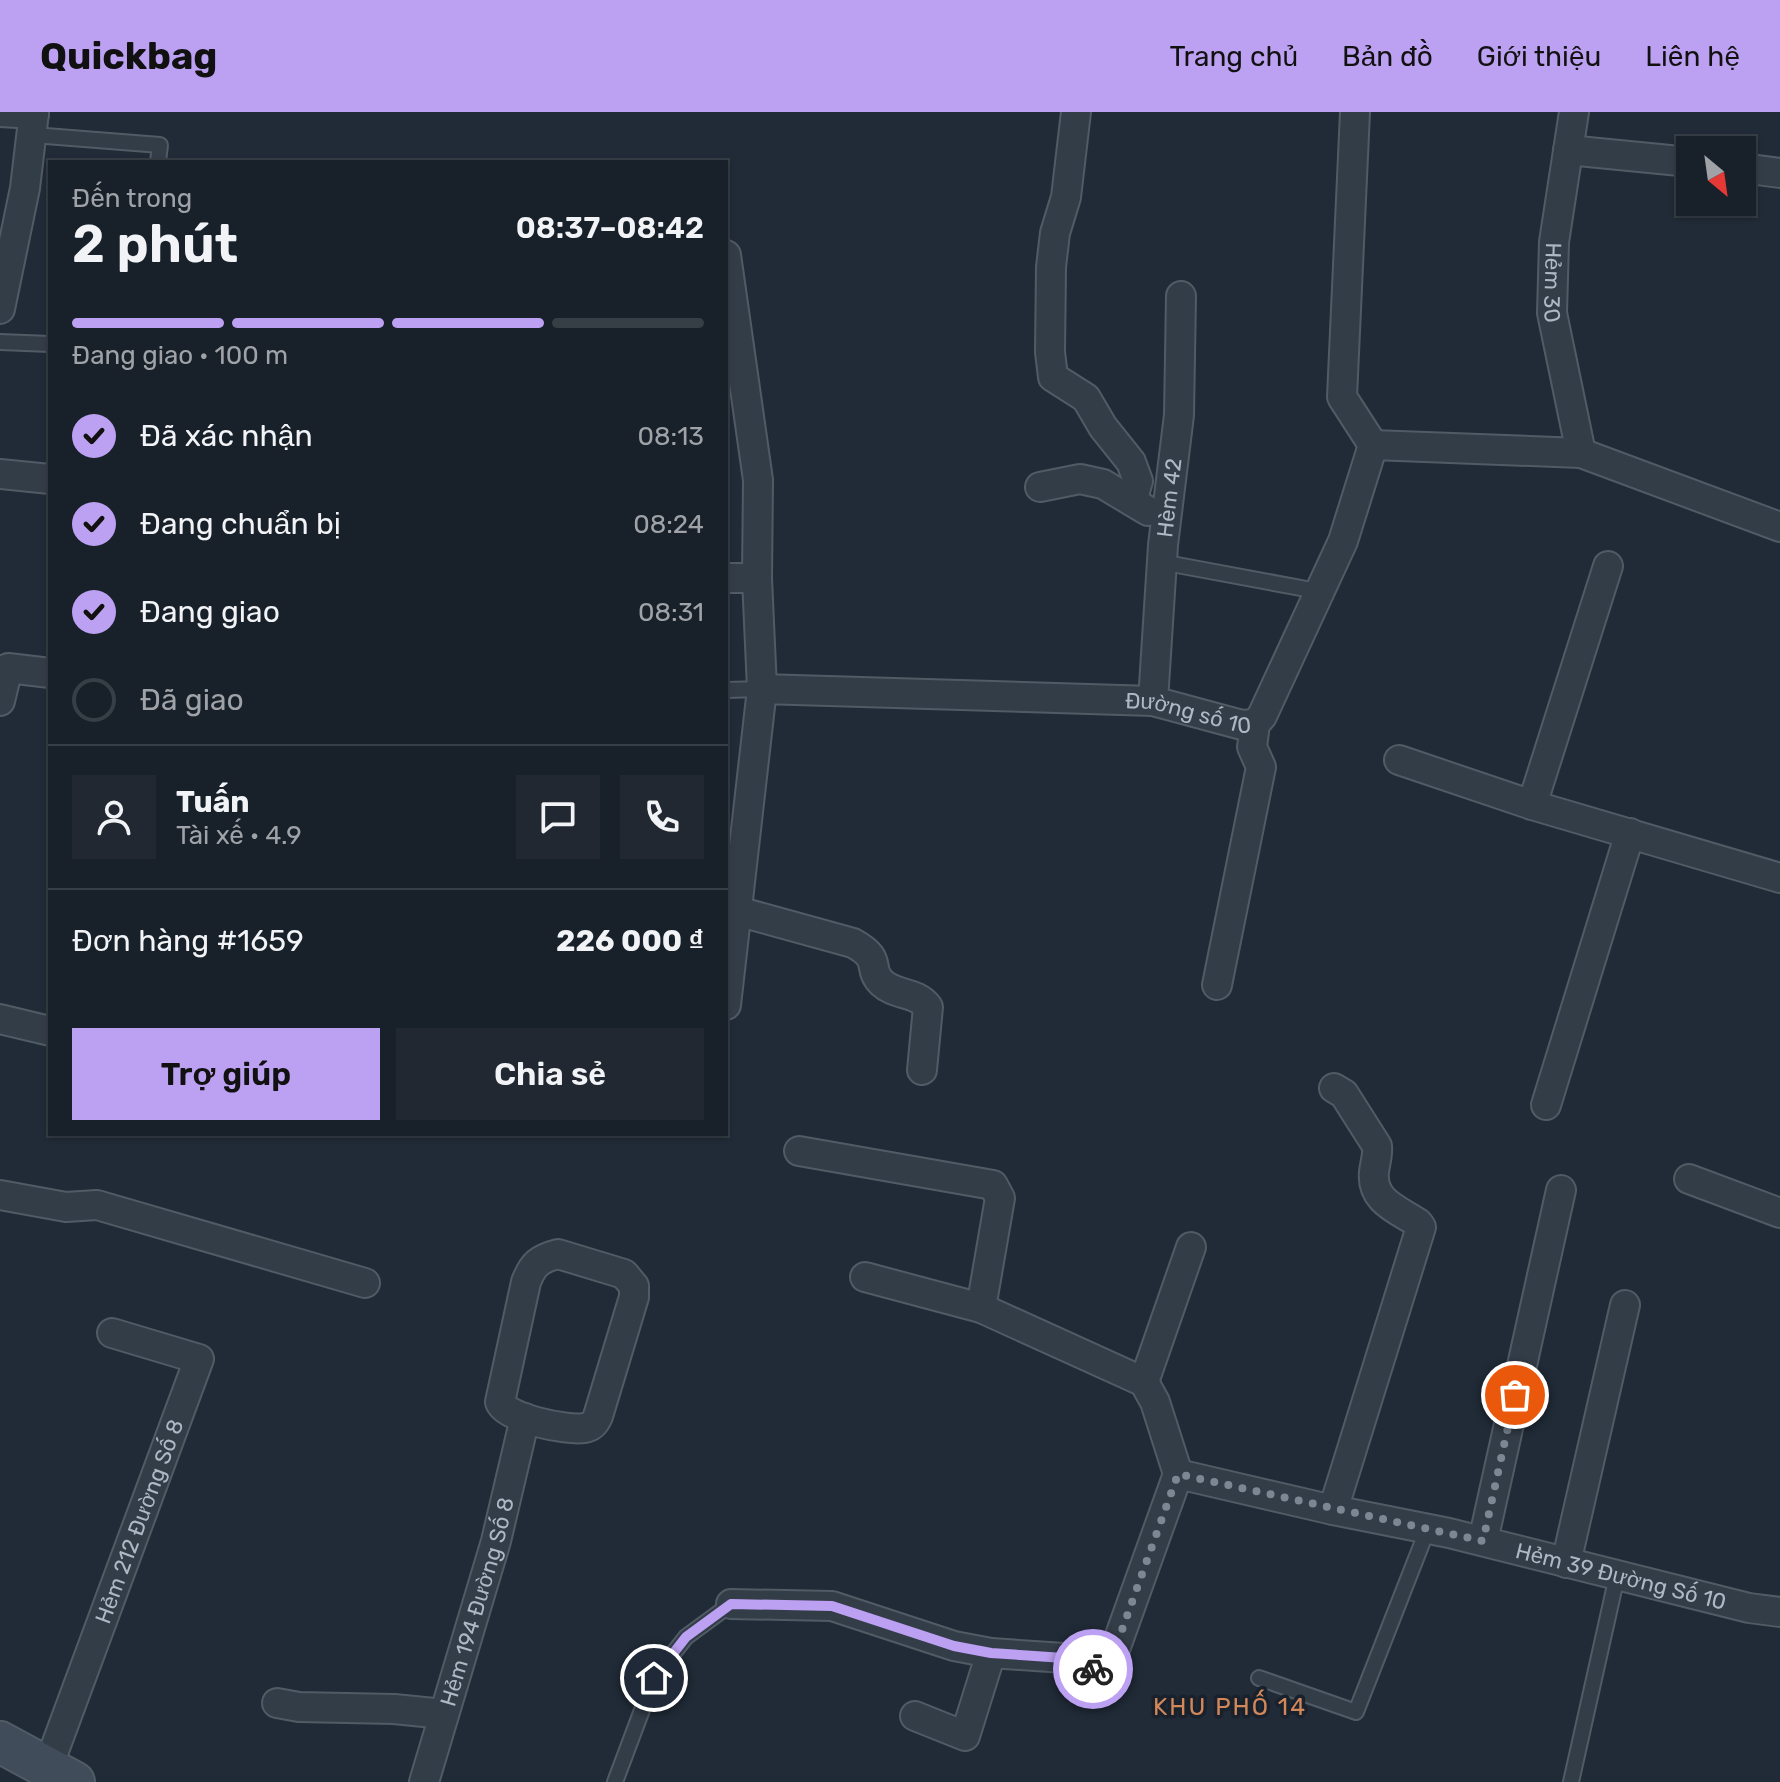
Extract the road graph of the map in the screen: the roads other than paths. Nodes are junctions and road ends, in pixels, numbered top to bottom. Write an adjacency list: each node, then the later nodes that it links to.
1 (0, 112): 5 (street)
2 (1076, 112): 22 (street)
3 (1355, 112): 17 (street)
4 (1574, 112): 6 (street, Hẻm 30)
5 (33, 120): 7 (lane); 13 (street)
6 (1568, 150): 8 (street); 18 (street, Hẻm 30)
7 (158, 160)
8 (1676, 161)
9 (1756, 170): 10 (street)
10 (1780, 173)
11 (728, 283): 16 (street)
12 (1181, 296): 23 (street, Hèm 42)
13 (0, 309)
14 (0, 342): 15 (lane)
15 (48, 344)
16 (736, 393): 28 (street)
17 (1373, 445): 18 (street); 29 (street, Đường số 10)
18 (1581, 453): 24 (street)
19 (0, 474): 20 (street)
20 (48, 479)
21 (1040, 487): 22 (street)
22 (1132, 501): 23 (street)
23 (1166, 521): 25 (street, Hèm 42)
24 (1780, 527)
25 (1161, 562): 29 (lane); 34 (street, Hèm 42)
26 (1608, 566): 37 (street)
27 (728, 578): 28 (street)
28 (757, 578): 31 (street)
29 (1317, 591): 35 (street, Đường số 10)
30 (48, 673): 33 (street)
31 (762, 689): 32 (lane); 34 (street, Đường số 10); 40 (street)
32 (728, 690)
33 (0, 701)
34 (1153, 701): 35 (street, Đường số 10)
35 (1255, 724): 41 (street)
36 (1399, 760): 37 (street)
37 (1532, 805): 38 (street)
38 (1630, 833): 39 (street); 47 (street)
39 (1780, 878)
40 (737, 911): 42 (street); 45 (street)
41 (1217, 985)
42 (728, 988)
43 (0, 1019): 44 (street)
44 (48, 1031)
45 (922, 1070)
46 (1334, 1088): 62 (street)
47 (1546, 1105)
48 (799, 1151): 57 (street)
49 (1689, 1179): 52 (street)
50 (1561, 1190): 64 (street)
51 (0, 1195): 55 (street)
52 (1780, 1213)
53 (1191, 1247): 59 (street)
54 (865, 1277): 57 (street)
55 (365, 1283)
56 (1625, 1305): 65 (street)
57 (981, 1308): 59 (street)
58 (112, 1333): 75 (street, Hẻm 212 Đường Số 8)
59 (1144, 1382): 61 (street)
60 (525, 1418): 60 (street); 72 (street, Hẻm 194 Đường Số 8)
61 (1178, 1474): 62 (street, Hẻm 39 Đường Số 10); 69 (street)
62 (1333, 1510): 63 (street, Hẻm 39 Đường Số 10)
63 (1428, 1528): 64 (street, Hẻm 39 Đường Số 10); 70 (lane)
64 (1483, 1541): 65 (street, Hẻm 39 Đường Số 10)
65 (1566, 1563): 66 (street, Hẻm 39 Đường Số 10)
66 (1617, 1576): 68 (street, Hẻm 39 Đường Số 10); 78 (lane)
67 (731, 1604): 69 (street); 77 (lane)
68 (1780, 1612)
69 (991, 1653): 73 (street)
70 (1259, 1678)
71 (277, 1703): 72 (street)
72 (444, 1714): 76 (street, Hẻm 194 Đường Số 8)
73 (915, 1716)
74 (0, 1742): 75 (street)
75 (58, 1776)
76 (424, 1782)
77 (615, 1782)
78 (1571, 1782)

